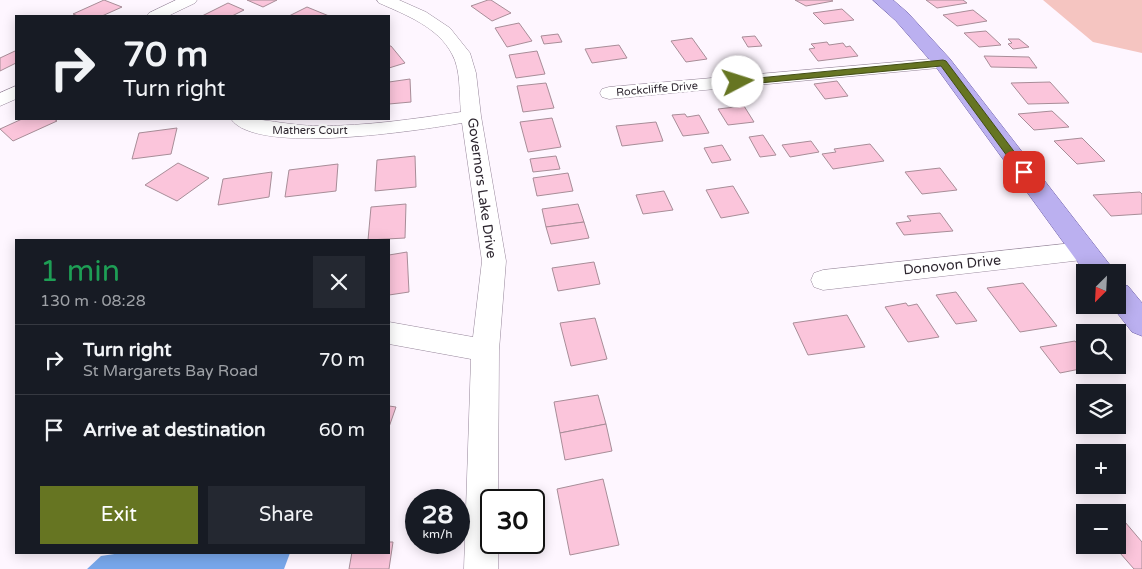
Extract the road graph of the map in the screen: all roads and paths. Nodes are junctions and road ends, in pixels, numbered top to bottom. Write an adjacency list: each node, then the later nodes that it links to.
1 (188, 0): 4 (street)
2 (384, 0): 9 (street, Governors Lake Drive)
3 (882, 0): 5 (main road)
4 (157, 15)
5 (943, 63): 7 (street, Rockcliffe Drive); 11 (main road)
6 (15, 92): 8 (street)
7 (609, 93)
8 (0, 100)
9 (471, 116): 10 (street, Mathers Court); 17 (street, Governors Lake Drive)
10 (242, 120)
11 (1082, 251): 12 (main road); 13 (street, Donovon Drive)
12 (1093, 264)
13 (823, 280)
14 (1126, 304): 15 (main road)
15 (1142, 324)
16 (390, 333): 17 (street)
17 (485, 350): 18 (street, Governors Lake Drive)
18 (480, 569)

